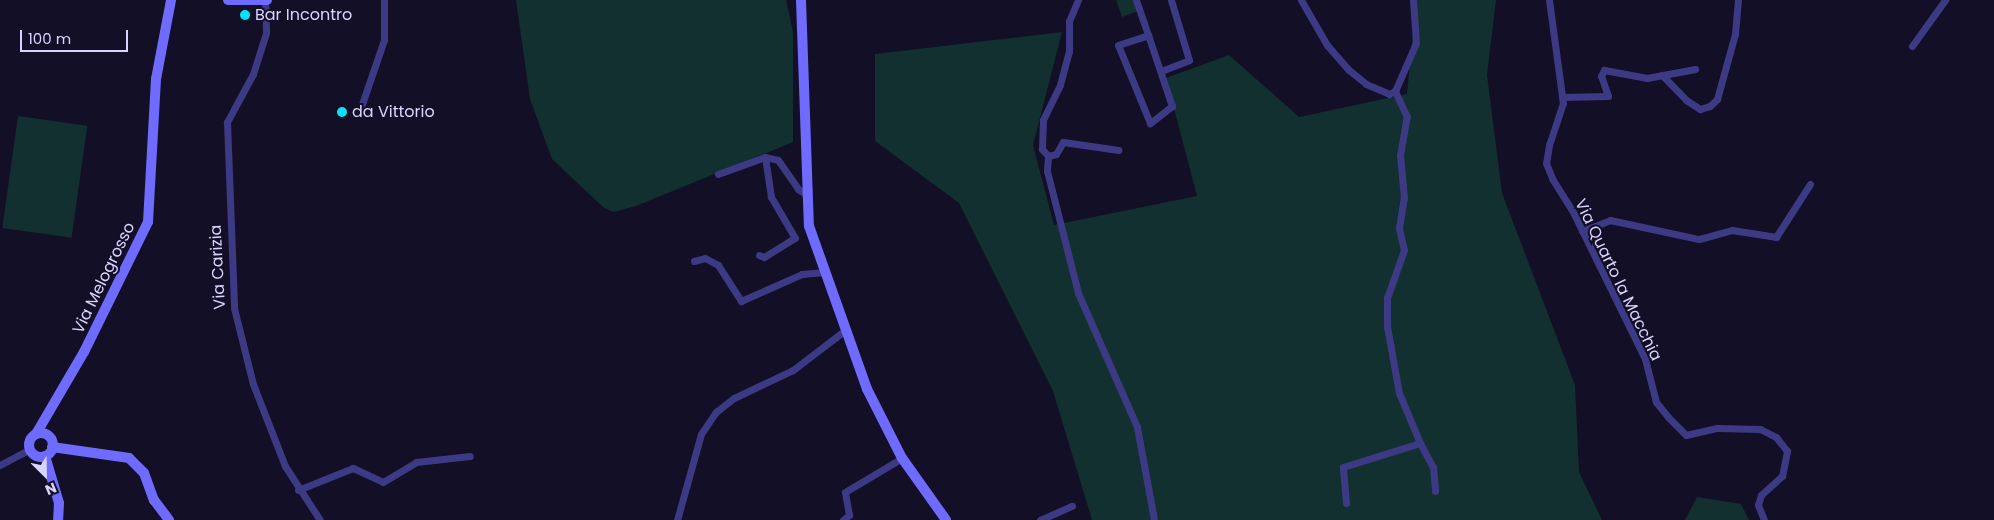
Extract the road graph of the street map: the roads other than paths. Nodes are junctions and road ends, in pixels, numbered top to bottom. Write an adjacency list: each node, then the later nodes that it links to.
1 (228, 0): 2 (street)
2 (266, 0): 40 (street, Via Carizia)
3 (384, 0): 21 (street)
4 (801, 0): 27 (street)
5 (1078, 0): 23 (street)
6 (1136, 0): 14 (street)
7 (1171, 0): 17 (street)
8 (1301, 0): 19 (street)
9 (1413, 0): 19 (street)
10 (1548, 0): 20 (street, Via Quarto la Macchia)
11 (1738, 0): 18 (street)
12 (1945, 0): 15 (street)
13 (172, 1): 33 (street, Via Melogrosso)
14 (1148, 35): 17 (street); 17 (street)
15 (1912, 46)
16 (1695, 69): 18 (street)
17 (1161, 71)
18 (1662, 75): 20 (street)
19 (1395, 91): 34 (street)
20 (1562, 97): 28 (street, Via Quarto la Macchia)
21 (361, 107)
22 (1118, 150): 23 (street)
23 (1048, 156): 51 (street)
24 (765, 157): 25 (street); 27 (street); 29 (street)
25 (718, 174)
26 (1810, 184): 28 (street)
27 (807, 194): 31 (street)
28 (1582, 231): 52 (street, Via Quarto la Macchia)
29 (759, 255)
30 (694, 261): 31 (street)
31 (824, 272): 32 (street)
32 (844, 331): 38 (street); 47 (street)
33 (36, 434): 35 (street, Via Melogrosso); 36 (street)
34 (1420, 443): 41 (street); 42 (street)
35 (30, 449): 36 (street); 39 (street)
36 (49, 452): 44 (street); 45 (street)
37 (470, 456): 40 (street)
38 (902, 458): 48 (street); 49 (street)
39 (0, 465)
40 (298, 490): 46 (street, Via Carizia)
41 (1435, 491)
42 (1346, 503)
43 (1072, 506): 50 (street)
44 (58, 520)
45 (169, 520)
46 (320, 520)
47 (677, 520)
48 (843, 520)
49 (946, 520)
50 (1040, 520)
51 (1154, 520)
52 (1764, 520)

